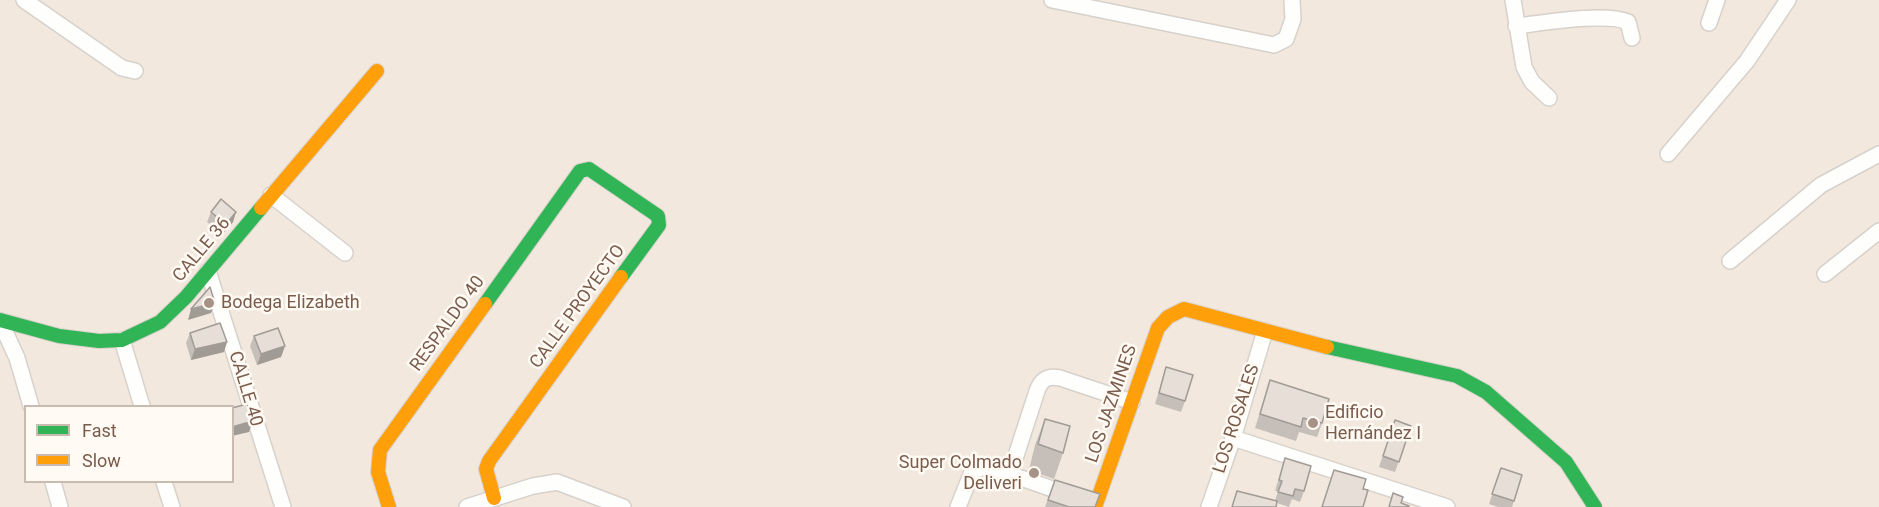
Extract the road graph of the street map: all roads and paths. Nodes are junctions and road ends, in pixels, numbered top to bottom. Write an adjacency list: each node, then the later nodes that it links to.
1 (24, 0): 11 (street)
2 (1052, 0): 3 (street)
3 (1292, 0)
4 (1513, 0): 8 (street)
5 (1717, 0): 7 (street)
6 (1788, 0): 13 (street)
7 (1709, 23)
8 (1516, 26): 9 (street); 12 (street)
9 (1632, 38)
10 (377, 70): 16 (street, CALLE 36)
11 (135, 71)
12 (1549, 98)
13 (1668, 154)
14 (1879, 154): 19 (street)
15 (580, 171): 32 (street, CALLE PROYECTO); 37 (street, RESPALDO 40)
16 (271, 195): 18 (street); 20 (street, CALLE 36)
17 (1879, 231): 21 (street)
18 (345, 253)
19 (1730, 261)
20 (208, 271): 24 (street, CALLE 36); 36 (street, CALLE 40)
21 (1825, 274)
22 (0, 320): 24 (street, CALLE 36); 26 (street)
23 (1265, 331): 25 (street, LOS JAZMINES); 28 (street, LOS ROSALES); 43 (street)
24 (122, 340): 27 (street)
25 (1132, 402): 29 (street); 33 (street, LOS JAZMINES)
26 (31, 405)
27 (142, 405)
28 (1233, 438): 41 (street, LOS ROSALES); 42 (street)
29 (1010, 474): 33 (street); 40 (street)
30 (53, 483): 34 (street)
31 (164, 483): 35 (street)
32 (494, 498): 38 (street); 39 (street)
33 (1098, 506)
34 (60, 507)
35 (172, 507)
36 (283, 507)
37 (389, 507)
38 (467, 507)
39 (623, 507)
40 (958, 507)
41 (1209, 507)
42 (1447, 507)
43 (1595, 507)

